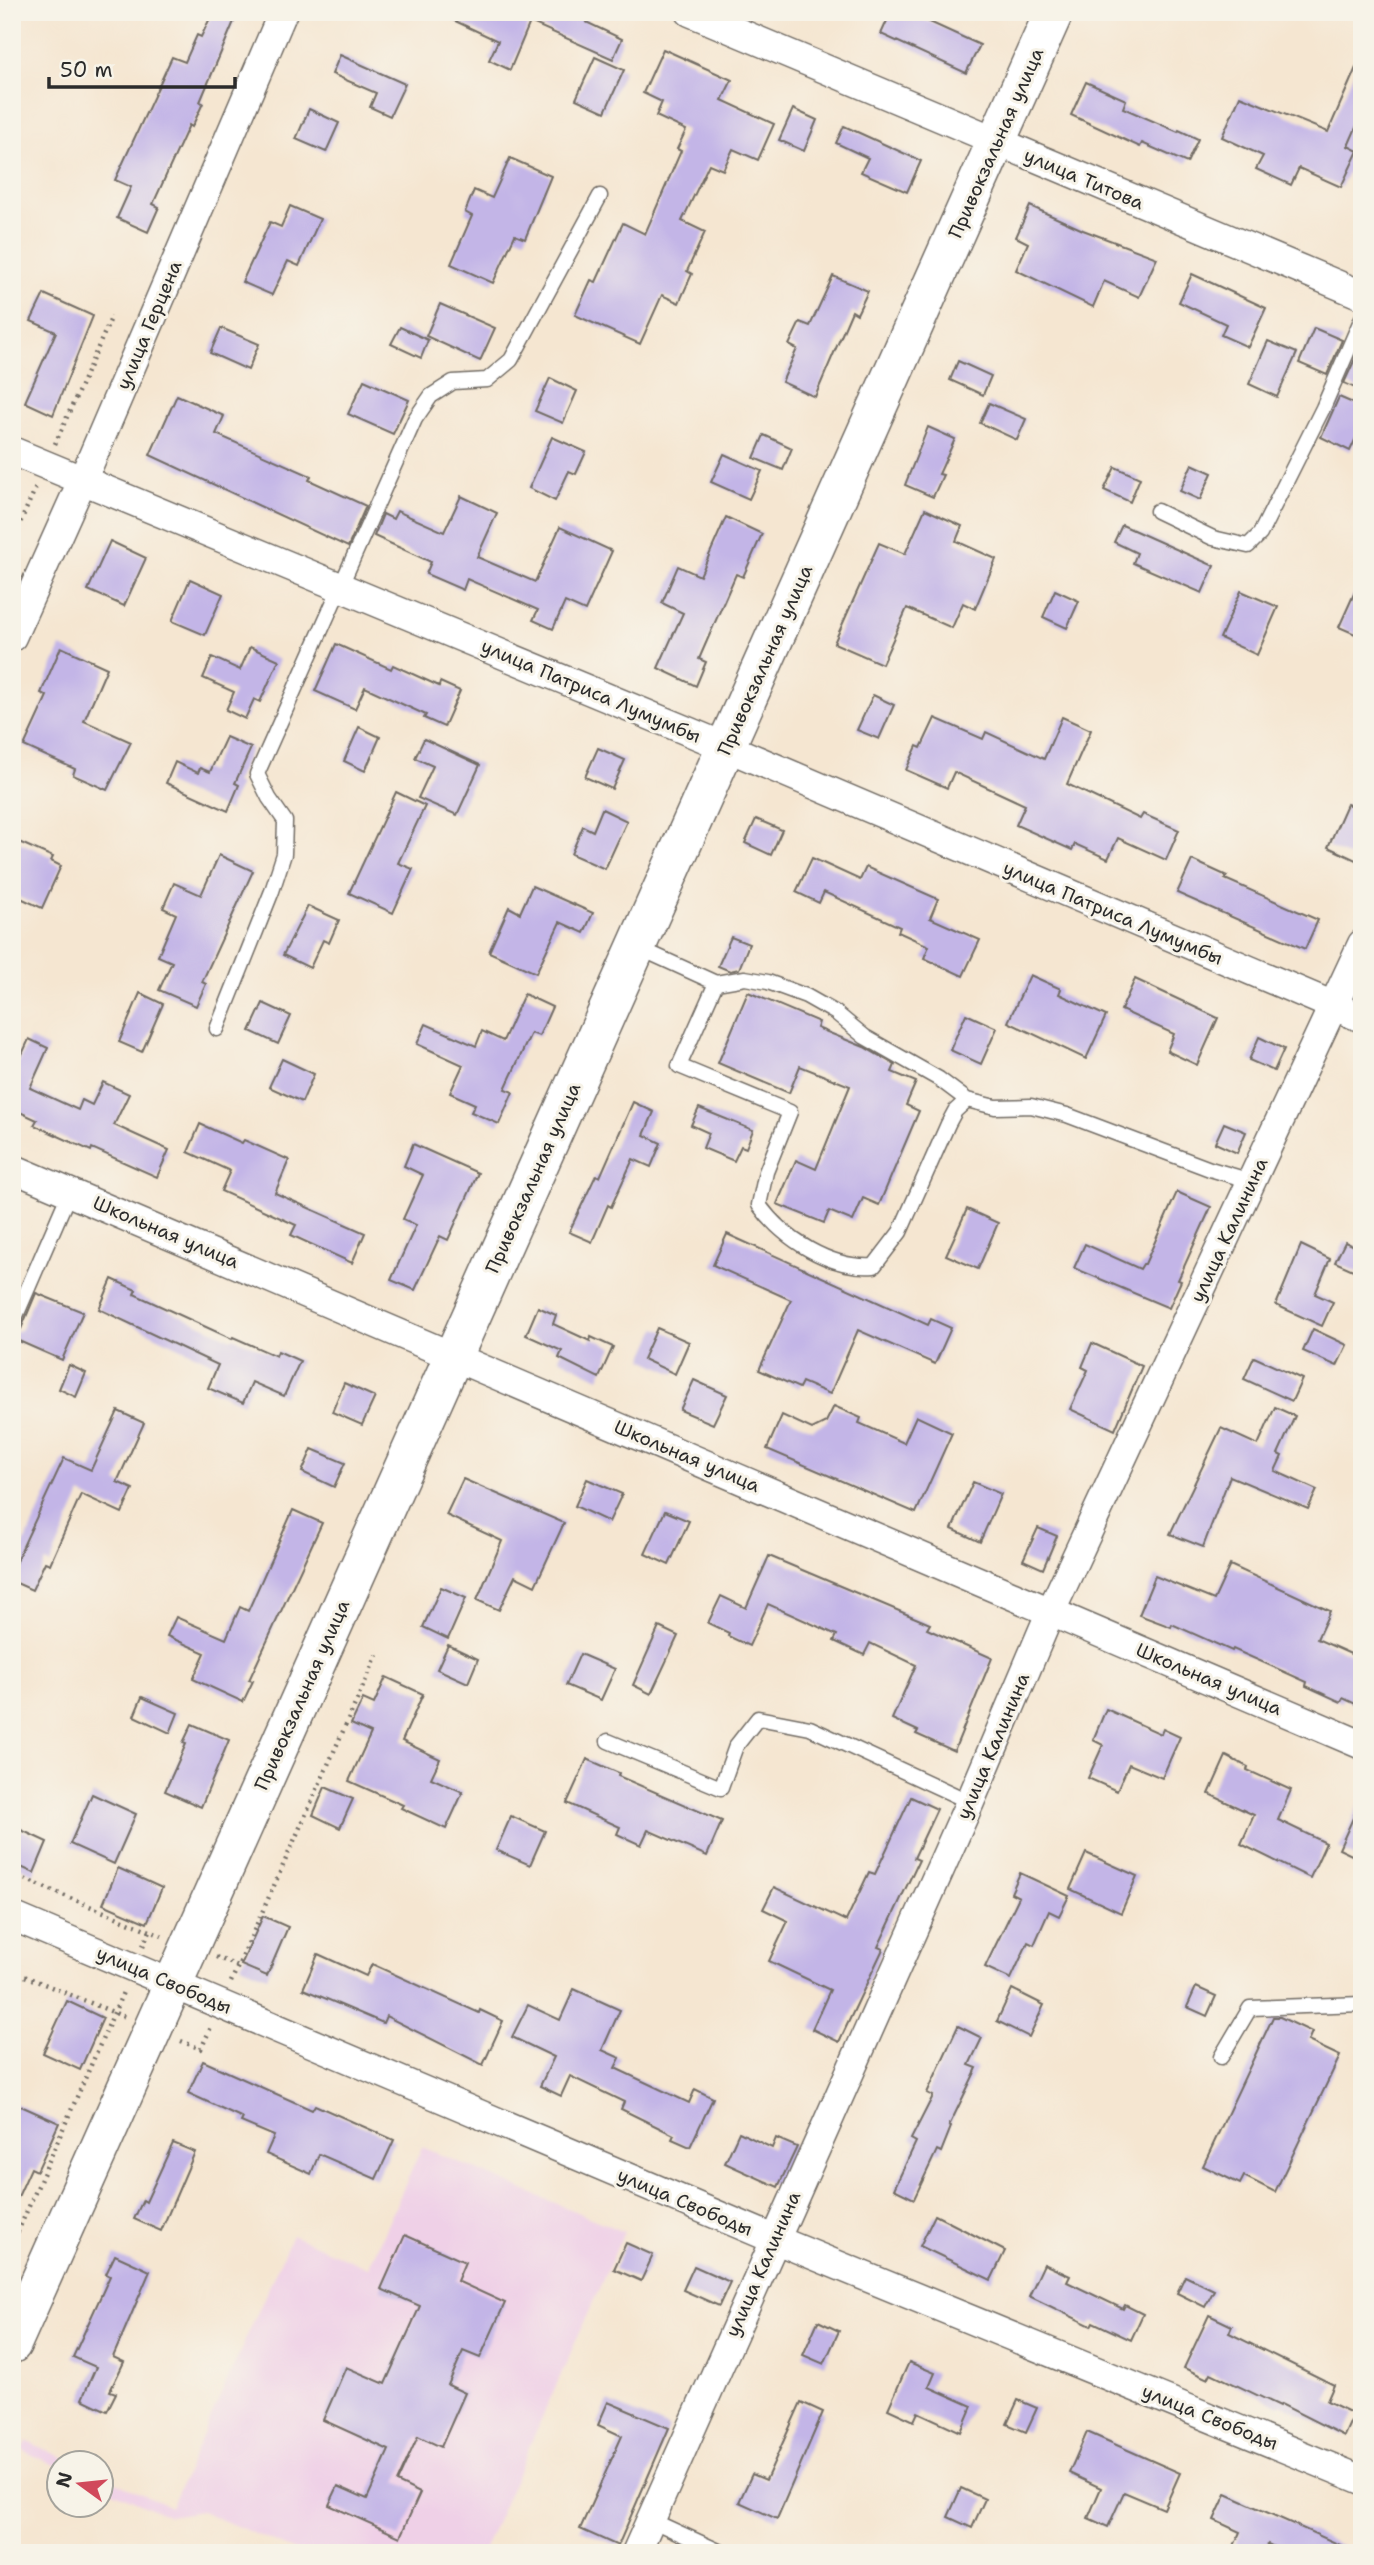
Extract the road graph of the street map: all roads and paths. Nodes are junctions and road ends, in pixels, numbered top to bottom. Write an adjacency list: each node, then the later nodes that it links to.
1 (283, 12): 11 (street, улица Герцена)
2 (690, 12): 4 (street, улица Титова)
3 (1054, 12): 4 (street, Привокзальная улица)
4 (996, 142): 6 (street, улица Титова); 16 (street, Привокзальная улица)
5 (600, 196): 14 (lane)
6 (1362, 295)
7 (112, 316): 10 (path)
8 (1362, 318): 12 (lane)
9 (12, 451): 10 (street, улица Патриса Лумумбы)
10 (46, 464): 11 (street, улица Патриса Лумумбы); 13 (path)
11 (83, 479): 14 (street, улица Патриса Лумумбы); 15 (street, улица Герцена)
12 (1157, 511)
13 (12, 541)
14 (340, 586): 16 (street, улица Патриса Лумумбы); 22 (lane)
15 (12, 637)
16 (726, 747): 18 (street, Привокзальная улица); 20 (street, улица Патриса Лумумбы)
17 (1362, 944): 20 (street, улица Калинина)
18 (637, 947): 19 (lane); 28 (street, Привокзальная улица)
19 (716, 983): 23 (lane); 23 (lane)
20 (1335, 1007): 21 (street, улица Патриса Лумумбы); 25 (street, улица Калинина)
21 (1362, 1018)
22 (217, 1028)
23 (967, 1100): 25 (lane)
24 (12, 1168): 26 (street, Школьная улица)
25 (1251, 1181): 31 (street, улица Калинина)
26 (70, 1191): 27 (lane); 28 (street, Школьная улица)
27 (12, 1325)
28 (455, 1356): 31 (street, Школьная улица); 38 (street, Привокзальная улица)
29 (12, 1473): 30 (lane)
30 (12, 1479)
31 (1051, 1611): 33 (street, Школьная улица); 34 (street, улица Калинина)
32 (608, 1741): 34 (lane)
33 (1362, 1745)
34 (970, 1802): 41 (street, улица Калинина)
35 (12, 1874): 37 (path)
36 (12, 1916): 38 (street, улица Свободы)
37 (149, 1931)
38 (173, 1983): 41 (street, улица Свободы); 42 (street, Привокзальная улица)
39 (1362, 2004): 40 (lane)
40 (1221, 2057)
41 (774, 2239): 43 (street, улица Свободы); 44 (street, улица Калинина)
42 (12, 2344)
43 (1362, 2480)
44 (651, 2520): 45 (street, улица Калинина); 46 (lane)
45 (636, 2553)
46 (723, 2553)

